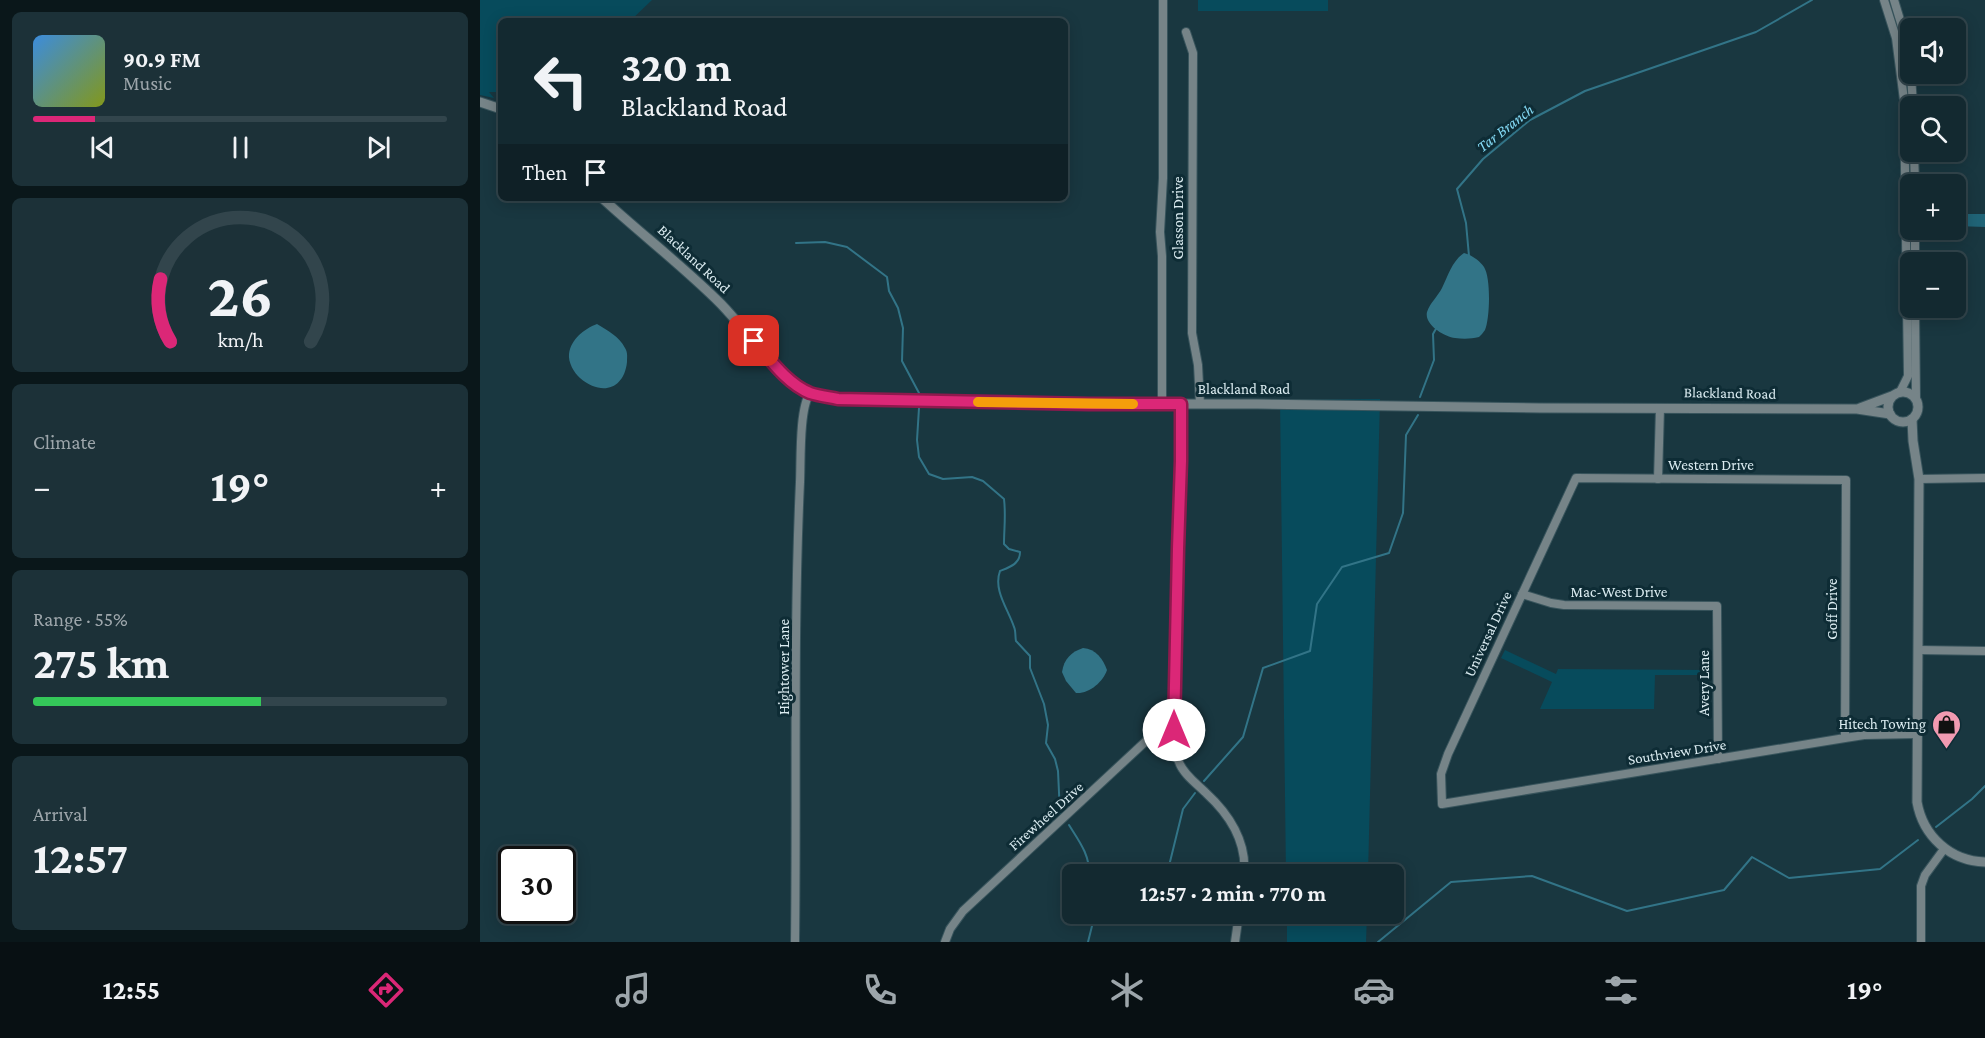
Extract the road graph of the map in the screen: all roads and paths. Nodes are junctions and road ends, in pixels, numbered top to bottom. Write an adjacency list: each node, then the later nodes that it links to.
1 (1163, 0): 16 (street)
2 (1884, 0): 4 (street)
3 (1895, 3): 4 (street); 5 (street)
4 (1887, 9): 7 (street)
5 (1900, 20)
6 (1186, 32): 18 (street, Glasson Drive)
7 (1905, 96)
8 (480, 102): 9 (street)
9 (498, 108)
10 (605, 201): 13 (street, Blackland Road)
11 (1906, 240): 14 (street)
12 (1915, 318): 15 (street)
13 (810, 393): 16 (street, Blackland Road); 42 (street, Hightower Lane)
14 (1896, 394): 15 (street); 20 (street, Blackland Road); 21 (street)
15 (1916, 398): 22 (street)
16 (1162, 404): 17 (street, Blackland Road)
17 (1181, 404): 18 (street, Blackland Road); 33 (street)
18 (1200, 404): 19 (street, Blackland Road)
19 (1660, 408): 20 (street, Blackland Road); 25 (street)
20 (1857, 409): 21 (street, Blackland Road)
21 (1894, 418): 22 (street); 23 (street)
22 (1912, 418): 23 (street)
23 (1913, 441): 27 (street)
24 (1576, 478): 25 (street, Western Drive); 29 (street, Universal Drive)
25 (1658, 478): 28 (street, Western Drive)
26 (1985, 478): 27 (street)
27 (1919, 479): 31 (street)
28 (1846, 480): 35 (street, Goff Drive)
29 (1522, 594): 30 (street, Mac-West Drive); 37 (street, Universal Drive)
30 (1717, 606): 36 (street, Avery Lane)
31 (1918, 650): 32 (street); 34 (street)
32 (1985, 651)
33 (1173, 716): 40 (street); 43 (street, Firewheel Drive)
34 (1917, 734): 35 (street, Southview Drive); 38 (street)
35 (1845, 738): 36 (street, Southview Drive)
36 (1718, 759): 37 (street, Southview Drive)
37 (1442, 804)
38 (1944, 849): 39 (street); 45 (street)
39 (1985, 862)
40 (1244, 864)
41 (1238, 924): 44 (street)
42 (795, 942)
43 (945, 942)
44 (1235, 942)
45 (1921, 942)

